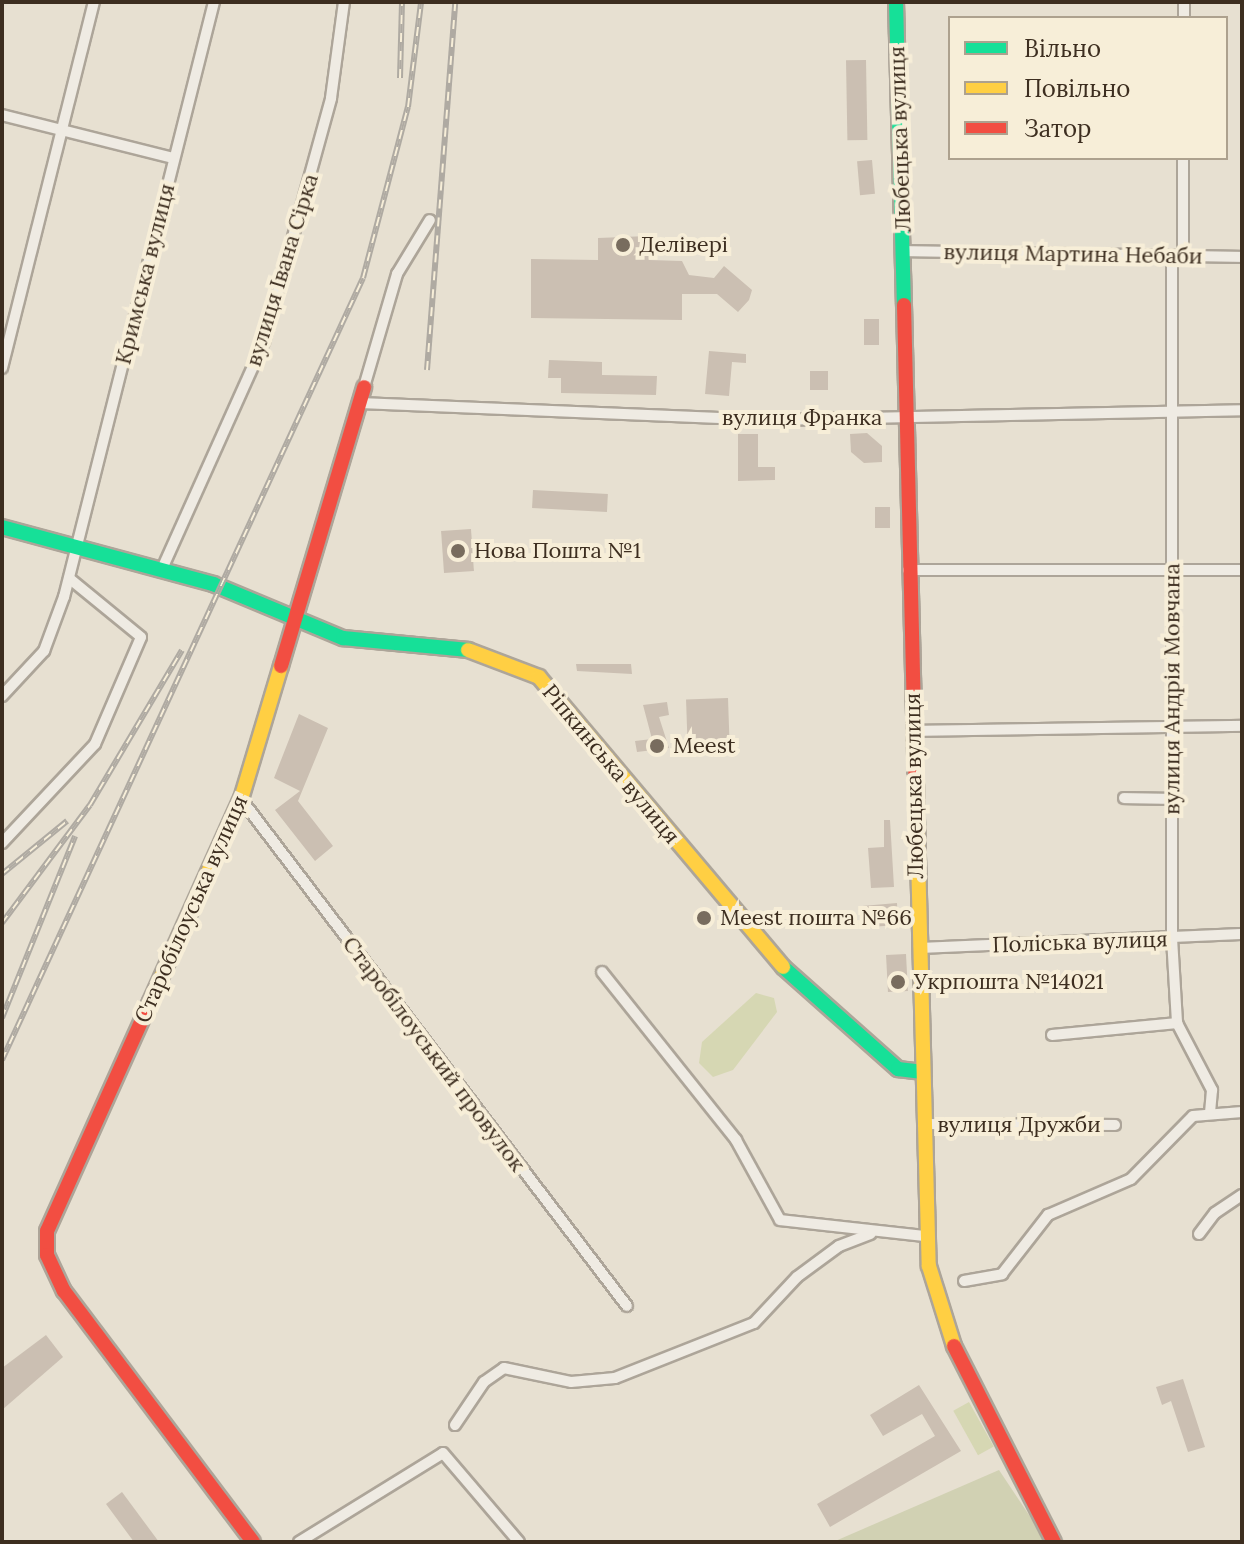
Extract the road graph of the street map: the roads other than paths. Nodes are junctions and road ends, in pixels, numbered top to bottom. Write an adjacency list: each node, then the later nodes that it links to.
1 (94, 2): 6 (street)
2 (214, 2): 7 (street, Кримська вулиця)
3 (344, 2): 21 (street, вулиця Івана Сірка)
4 (896, 2): 10 (main road, Любецька вулиця)
5 (2, 115): 6 (street)
6 (61, 130): 7 (street); 13 (street)
7 (173, 158): 20 (street, Кримська вулиця)
8 (1183, 160): 11 (street, вулиця Андрія Мовчана)
9 (430, 220): 14 (street, Старобілоуська вулиця)
10 (904, 251): 11 (street, вулиця Мартина Небаби); 18 (main road, Любецька вулиця)
11 (1178, 256): 12 (street, вулиця Мартина Небаби); 16 (street, вулиця Андрія Мовчана)
12 (1242, 257)
13 (2, 368)
14 (364, 387): 15 (main road, Старобілоуська вулиця)
15 (360, 403): 18 (street, вулиця Франка); 26 (main road, Старобілоуська вулиця)
16 (1175, 408): 17 (street, вулиця Франка); 18 (street, вулиця Франка); 22 (street, вулиця Андрія Мовчана)
17 (1242, 410)
18 (905, 418): 23 (main road, Любецька вулиця)
19 (2, 527): 20 (main road, Ріпкинська вулиця)
20 (77, 546): 21 (main road, Ріпкинська вулиця); 25 (street, Кримська вулиця)
21 (162, 569): 26 (main road, Ріпкинська вулиця)
22 (1173, 569): 23 (street); 24 (street); 28 (street, вулиця Андрія Мовчана)
23 (908, 570): 30 (main road, Любецька вулиця)
24 (1242, 570)
25 (69, 578): 27 (street, Кримська вулиця); 34 (street)
26 (298, 622): 32 (main road, Старобілоуська вулиця); 41 (main road, Ріпкинська вулиця)
27 (2, 696)
28 (1171, 726): 29 (street); 30 (street); 33 (street, вулиця Андрія Мовчана)
29 (1242, 726)
30 (913, 731): 37 (main road, Любецька вулиця)
31 (1124, 798): 33 (street)
32 (241, 799): 51 (street, Старобілоуський провулок); 53 (main road, Старобілоуська вулиця)
33 (1172, 799): 36 (street, вулиця Андрія Мовчана)
34 (2, 843)
35 (1242, 934): 36 (street, Поліська вулиця)
36 (1172, 938): 37 (street, Поліська вулиця); 39 (street, вулиця Андрія Мовчана)
37 (919, 948): 41 (main road, Любецька вулиця)
38 (602, 972): 47 (street)
39 (1177, 1023): 40 (street); 42 (street, вулиця Андрія Мовчана)
40 (1052, 1035)
41 (921, 1072): 44 (main road, Любецька вулиця)
42 (1209, 1107): 43 (street); 50 (street)
43 (1242, 1112)
44 (923, 1124): 45 (street, вулиця Дружби); 49 (main road, Любецька вулиця)
45 (1115, 1125)
46 (1242, 1195): 48 (street)
47 (871, 1234): 49 (street); 52 (street)
48 (1199, 1234)
49 (926, 1236): 56 (main road, Любецька вулиця)
50 (964, 1281)
51 (627, 1306)
52 (455, 1425)
53 (253, 1542)
54 (299, 1542): 55 (street)
55 (519, 1542)
56 (1054, 1542)

